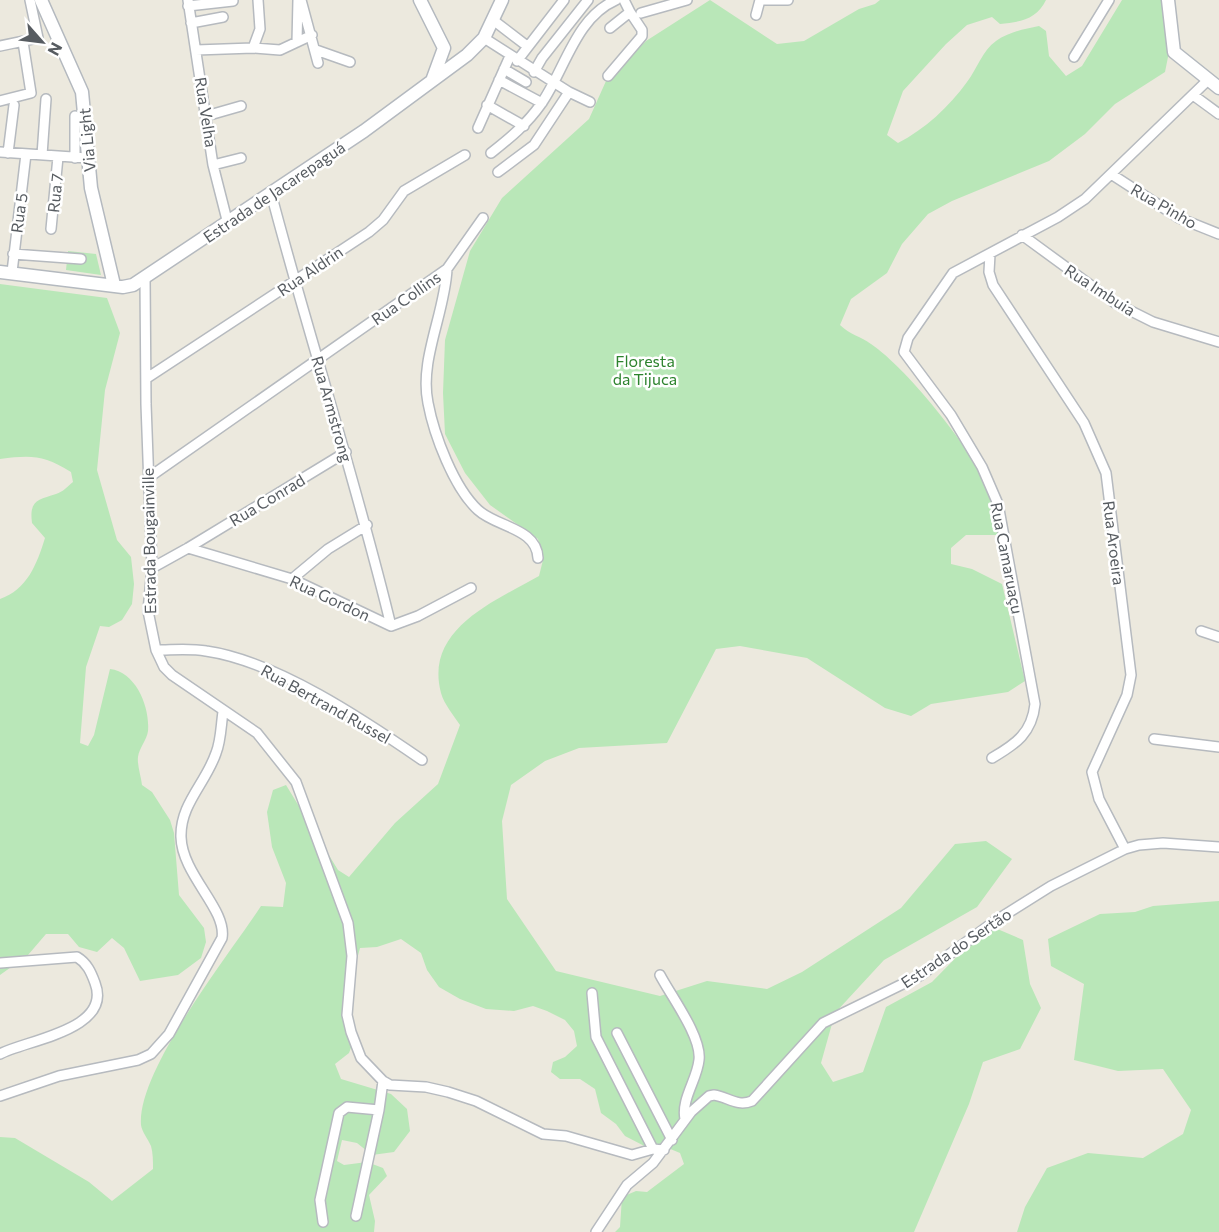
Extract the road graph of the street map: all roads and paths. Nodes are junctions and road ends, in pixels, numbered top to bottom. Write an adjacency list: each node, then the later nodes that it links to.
1 (30, 0): 31 (street)
2 (42, 0): 73 (street, Via Light)
3 (258, 0): 35 (street)
4 (300, 0): 29 (street); 32 (street)
5 (420, 0): 36 (street)
6 (502, 0): 24 (street, Estrada de Jacarepaguá)
7 (564, 0): 19 (street)
8 (588, 0): 25 (street)
9 (624, 0): 20 (street)
10 (687, 0): 17 (street)
11 (760, 0): 12 (street); 22 (street)
12 (788, 0)
13 (1109, 0): 40 (street)
14 (1168, 0): 48 (street)
15 (233, 1): 18 (street)
16 (609, 1): 28 (street)
17 (674, 2): 21 (street)
18 (188, 3): 26 (street, Rua Velha)
19 (556, 10): 25 (street); 34 (street)
20 (630, 12): 27 (street); 46 (street)
21 (641, 13)
22 (756, 15)
23 (223, 17): 26 (street)
24 (493, 20): 30 (street, Estrada de Jacarepaguá); 34 (street)
25 (570, 22): 28 (street); 45 (street)
26 (191, 23): 37 (street, Rua Velha)
27 (610, 28)
28 (580, 32): 51 (street)
29 (312, 35): 32 (street); 38 (street)
30 (484, 38): 39 (street, Estrada de Jacarepaguá); 41 (street)
31 (23, 42): 33 (street); 56 (street)
32 (297, 42): 35 (street)
33 (0, 46)
34 (527, 46): 41 (street)
35 (253, 48): 37 (street)
36 (444, 48): 39 (street); 49 (street)
37 (196, 50): 64 (street, Rua Velha)
38 (316, 50): 42 (street); 43 (street)
39 (473, 50): 49 (street, Estrada de Jacarepaguá)
40 (1074, 57)
41 (513, 59): 44 (street); 45 (street)
42 (350, 62)
43 (318, 63)
44 (504, 69): 47 (street); 50 (street)
45 (534, 72): 51 (street)
46 (608, 76)
47 (499, 80): 58 (street); 60 (street)
48 (1208, 80): 52 (street); 54 (street)
49 (432, 81): 78 (street, Estrada de Jacarepaguá)
50 (526, 82)
51 (553, 83): 53 (street); 58 (street)
52 (1219, 87)
53 (569, 92): 57 (street); 76 (street)
54 (1193, 96): 62 (street); 77 (street)
55 (46, 99): 70 (street)
56 (0, 101)
57 (590, 102)
58 (542, 103): 65 (street)
59 (14, 105): 67 (street)
60 (487, 105): 65 (street); 66 (street)
61 (241, 106): 64 (street)
62 (1219, 114)
63 (75, 116): 73 (street)
64 (206, 116): 75 (street, Rua Velha)
65 (524, 126): 68 (street)
66 (477, 128)
67 (4, 152): 69 (street)
68 (491, 153)
69 (26, 154): 70 (street); 84 (street, Rua 5)
70 (42, 155): 72 (street)
71 (465, 155): 90 (street, Rua Aldrin)
72 (58, 157): 73 (street); 81 (street, Rua 7)
73 (81, 158): 91 (street, Via Light)
74 (241, 158): 75 (street)
75 (213, 165): 80 (street, Rua Velha)
76 (498, 172)
77 (1111, 174): 82 (street, Rua Pinho); 83 (street)
78 (271, 194): 80 (street, Estrada de Jacarepaguá); 90 (street, Rua Armstrong)
79 (483, 218): 87 (street)
80 (228, 224): 89 (street, Estrada de Jacarepaguá)
81 (51, 229)
82 (1219, 234)
83 (1022, 236): 85 (street); 92 (street, Rua Imbuia)
84 (13, 254): 86 (street); 88 (street, Rua 5)
85 (990, 254): 110 (street, Rua Camaruaçu); 113 (street, Rua Aroeira)
86 (81, 259)
87 (447, 269): 93 (street, Rua Collins); 99 (street, Rua Collins)
88 (6, 272): 91 (street, Estrada de Jacarepaguá)
89 (145, 278): 91 (street, Estrada de Jacarepaguá); 94 (street, Estrada Bougainville)
90 (294, 282): 93 (street, Rua Armstrong); 94 (street, Rua Aldrin)
91 (114, 285)
92 (1219, 342)
93 (318, 360): 95 (street, Rua Armstrong); 96 (street, Rua Collins)
94 (147, 378): 96 (street, Estrada Bougainville)
95 (346, 452): 97 (street, Rua Armstrong); 98 (street, Rua Conrad)
96 (148, 478): 100 (street, Estrada Bougainville)
97 (367, 525): 101 (street); 103 (street, Rua Armstrong)
98 (188, 548): 100 (street); 101 (street, Rua Gordon)
99 (538, 558)
100 (152, 567): 106 (street, Estrada Bougainville)
101 (292, 579): 103 (street, Rua Gordon)
102 (471, 588): 103 (street, Rua Gordon)
103 (391, 626)
104 (1201, 631): 105 (street)
105 (1219, 637)
106 (156, 650): 107 (street, Estrada Bougainville); 111 (street, Rua Bertrand Russel)
107 (223, 712): 119 (street, Estrada Bougainville); 120 (street)
108 (1154, 739): 109 (street)
109 (1219, 747)
110 (992, 758)
111 (422, 760)
112 (1219, 847): 113 (street)
113 (1125, 849): 122 (street, Estrada do Sertão)
114 (0, 963): 118 (street)
115 (660, 975): 122 (street)
116 (592, 993): 124 (street)
117 (617, 1033): 123 (street)
118 (0, 1054)
119 (382, 1081): 121 (street); 124 (street)
120 (0, 1096)
121 (379, 1110): 126 (street); 127 (street)
122 (685, 1119): 123 (street, Estrada do Sertão)
123 (672, 1140): 125 (street, Estrada do Sertão)
124 (653, 1149): 125 (street)
125 (664, 1150): 128 (street, Estrada do Sertão)
126 (356, 1216)
127 (323, 1222)
128 (596, 1232)

